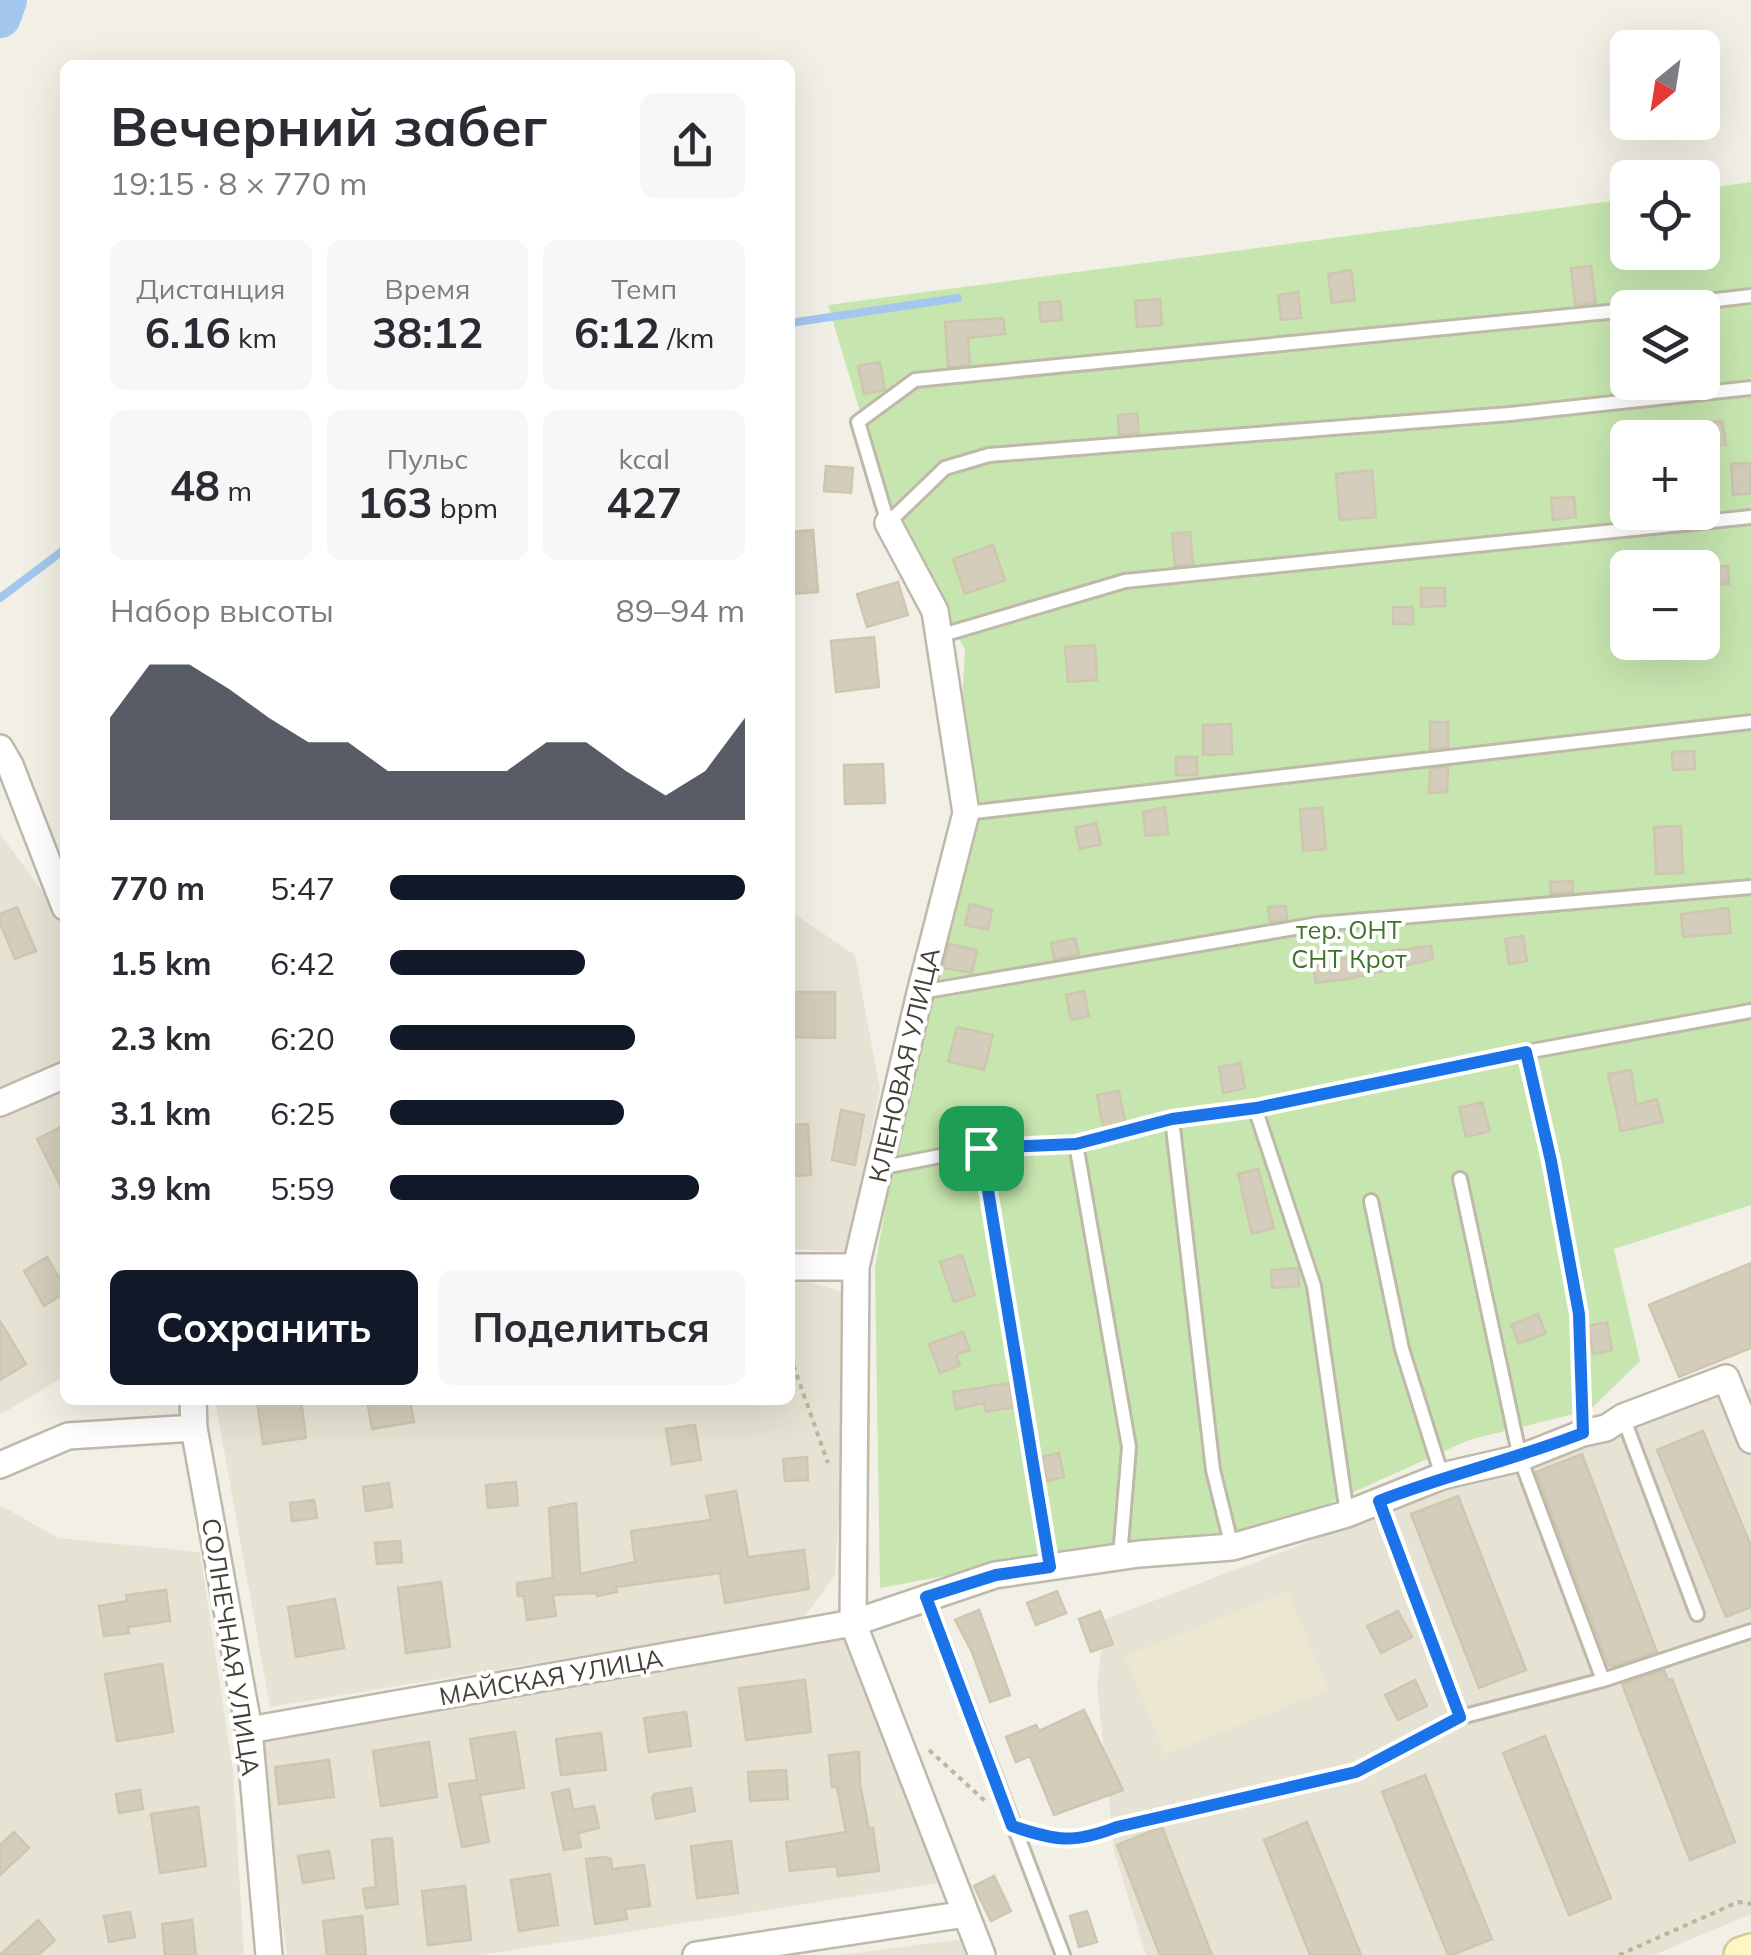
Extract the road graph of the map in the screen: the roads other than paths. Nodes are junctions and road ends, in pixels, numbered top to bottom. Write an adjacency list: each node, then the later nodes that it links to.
1 (1751, 296): 2 (lane)
2 (1720, 300)
3 (1610, 312): 6 (lane)
4 (1751, 388): 6 (lane)
5 (1751, 516): 7 (lane)
6 (888, 523): 7 (street, КЛЕНОВАЯ УЛИЦА)
7 (939, 636): 10 (street, КЛЕНОВАЯ УЛИЦА)
8 (1751, 722): 10 (lane)
9 (0, 748): 12 (street)
10 (966, 813): 13 (street, КЛЕНОВАЯ УЛИЦА)
11 (1751, 888): 13 (lane)
12 (60, 893)
13 (920, 993): 22 (street, КЛЕНОВАЯ УЛИЦА)
14 (1751, 1011): 15 (lane)
15 (1526, 1052): 18 (lane); 30 (lane)
16 (60, 1077): 17 (street)
17 (0, 1103)
18 (1256, 1108): 19 (lane); 36 (lane)
19 (1172, 1119): 20 (lane); 37 (lane)
20 (1076, 1144): 21 (lane); 38 (lane)
21 (981, 1148): 22 (lane); 39 (lane)
22 (879, 1168): 26 (street, КЛЕНОВАЯ УЛИЦА)
23 (1460, 1179): 32 (lane)
24 (1371, 1201): 34 (lane)
25 (795, 1267): 26 (street)
26 (856, 1268): 42 (street, КЛЕНОВАЯ УЛИЦА)
27 (193, 1405): 29 (street, СОЛНЕЧНАЯ УЛИЦА)
28 (1624, 1417): 30 (street, МАЙСКАЯ УЛИЦА); 31 (street, МАЙСКАЯ УЛИЦА); 41 (lane)
29 (194, 1428): 33 (street); 45 (street, СОЛНЕЧНАЯ УЛИЦА)
30 (1583, 1433): 32 (street, МАЙСКАЯ УЛИЦА)
31 (1751, 1440)
32 (1520, 1458): 34 (street, МАЙСКАЯ УЛИЦА); 44 (lane)
33 (0, 1466)
34 (1442, 1476): 35 (street, МАЙСКАЯ УЛИЦА)
35 (1379, 1501): 36 (street, МАЙСКАЯ УЛИЦА); 44 (lane)
36 (1347, 1514): 37 (street, МАЙСКАЯ УЛИЦА)
37 (1232, 1547): 38 (street, МАЙСКАЯ УЛИЦА)
38 (1120, 1557): 39 (street, МАЙСКАЯ УЛИЦА)
39 (1050, 1567): 40 (street, МАЙСКАЯ УЛИЦА)
40 (926, 1597): 42 (street, МАЙСКАЯ УЛИЦА); 51 (lane)
41 (1697, 1614)
42 (854, 1623): 45 (street, МАЙСКАЯ УЛИЦА); 46 (street)
43 (1751, 1631): 44 (lane)
44 (1603, 1680)
45 (250, 1730): 48 (street, СОЛНЕЧНАЯ УЛИЦА)
46 (966, 1914): 49 (street); 50 (street)
47 (1751, 1952): 52 (street)
48 (269, 1955)
49 (696, 1955)
50 (982, 1955)
51 (1063, 1955)
52 (1742, 1955)

